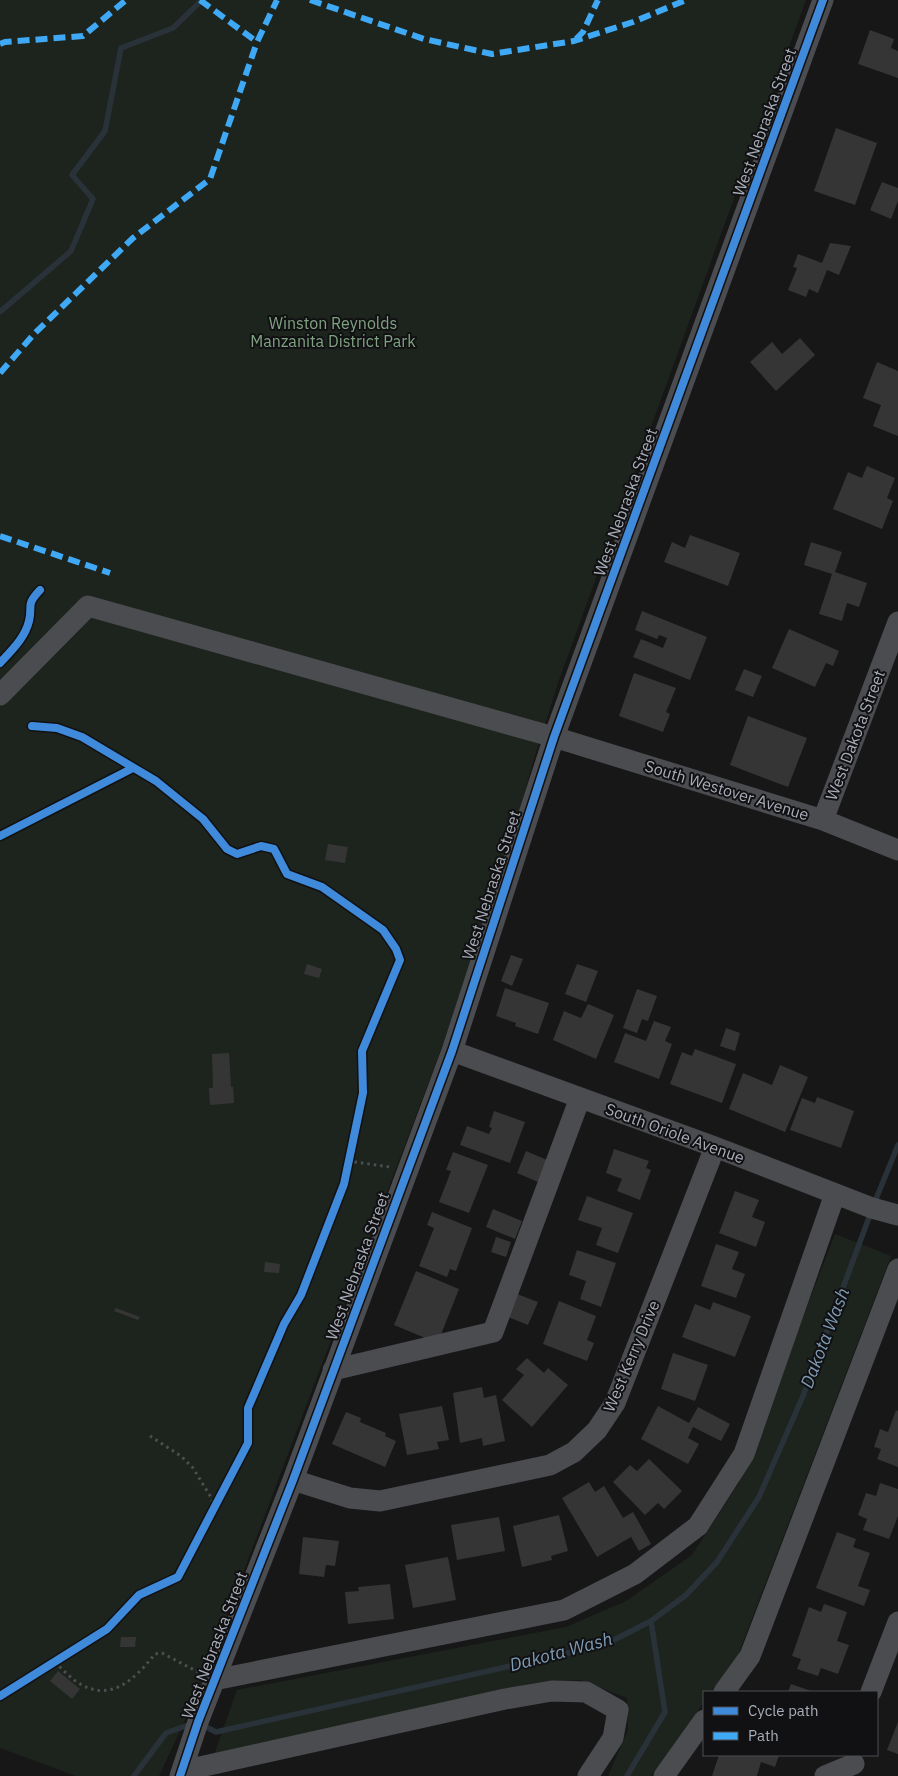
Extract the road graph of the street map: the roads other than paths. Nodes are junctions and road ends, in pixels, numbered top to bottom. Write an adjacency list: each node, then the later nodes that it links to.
1 (823, 0): 4 (street, West Nebraska Street)
2 (898, 622): 5 (street, West Dakota Street)
3 (0, 695): 4 (street, South Westover Avenue)
4 (554, 737): 5 (street, South Westover Avenue); 7 (street, West Nebraska Street)
5 (823, 820): 6 (street, South Westover Avenue)
6 (898, 850)
7 (452, 1051): 8 (street, South Oriole Avenue); 13 (street, West Nebraska Street)
8 (580, 1098): 9 (street, South Oriole Avenue); 13 (street)
9 (715, 1147): 10 (street, South Oriole Avenue); 14 (street, West Kerry Drive)
10 (835, 1194): 11 (street, South Oriole Avenue); 17 (street)
11 (898, 1215)
12 (898, 1268): 18 (street)
13 (333, 1370): 14 (street, West Nebraska Street)
14 (293, 1480): 17 (street, West Nebraska Street)
15 (898, 1622): 16 (street)
16 (890, 1664): 19 (street)
17 (214, 1680): 22 (street, West Nebraska Street)
18 (725, 1691)
19 (872, 1691)
20 (703, 1721): 24 (street)
21 (855, 1765): 25 (street)
22 (181, 1773): 23 (street)
23 (588, 1776)
24 (664, 1776)
25 (825, 1776)

